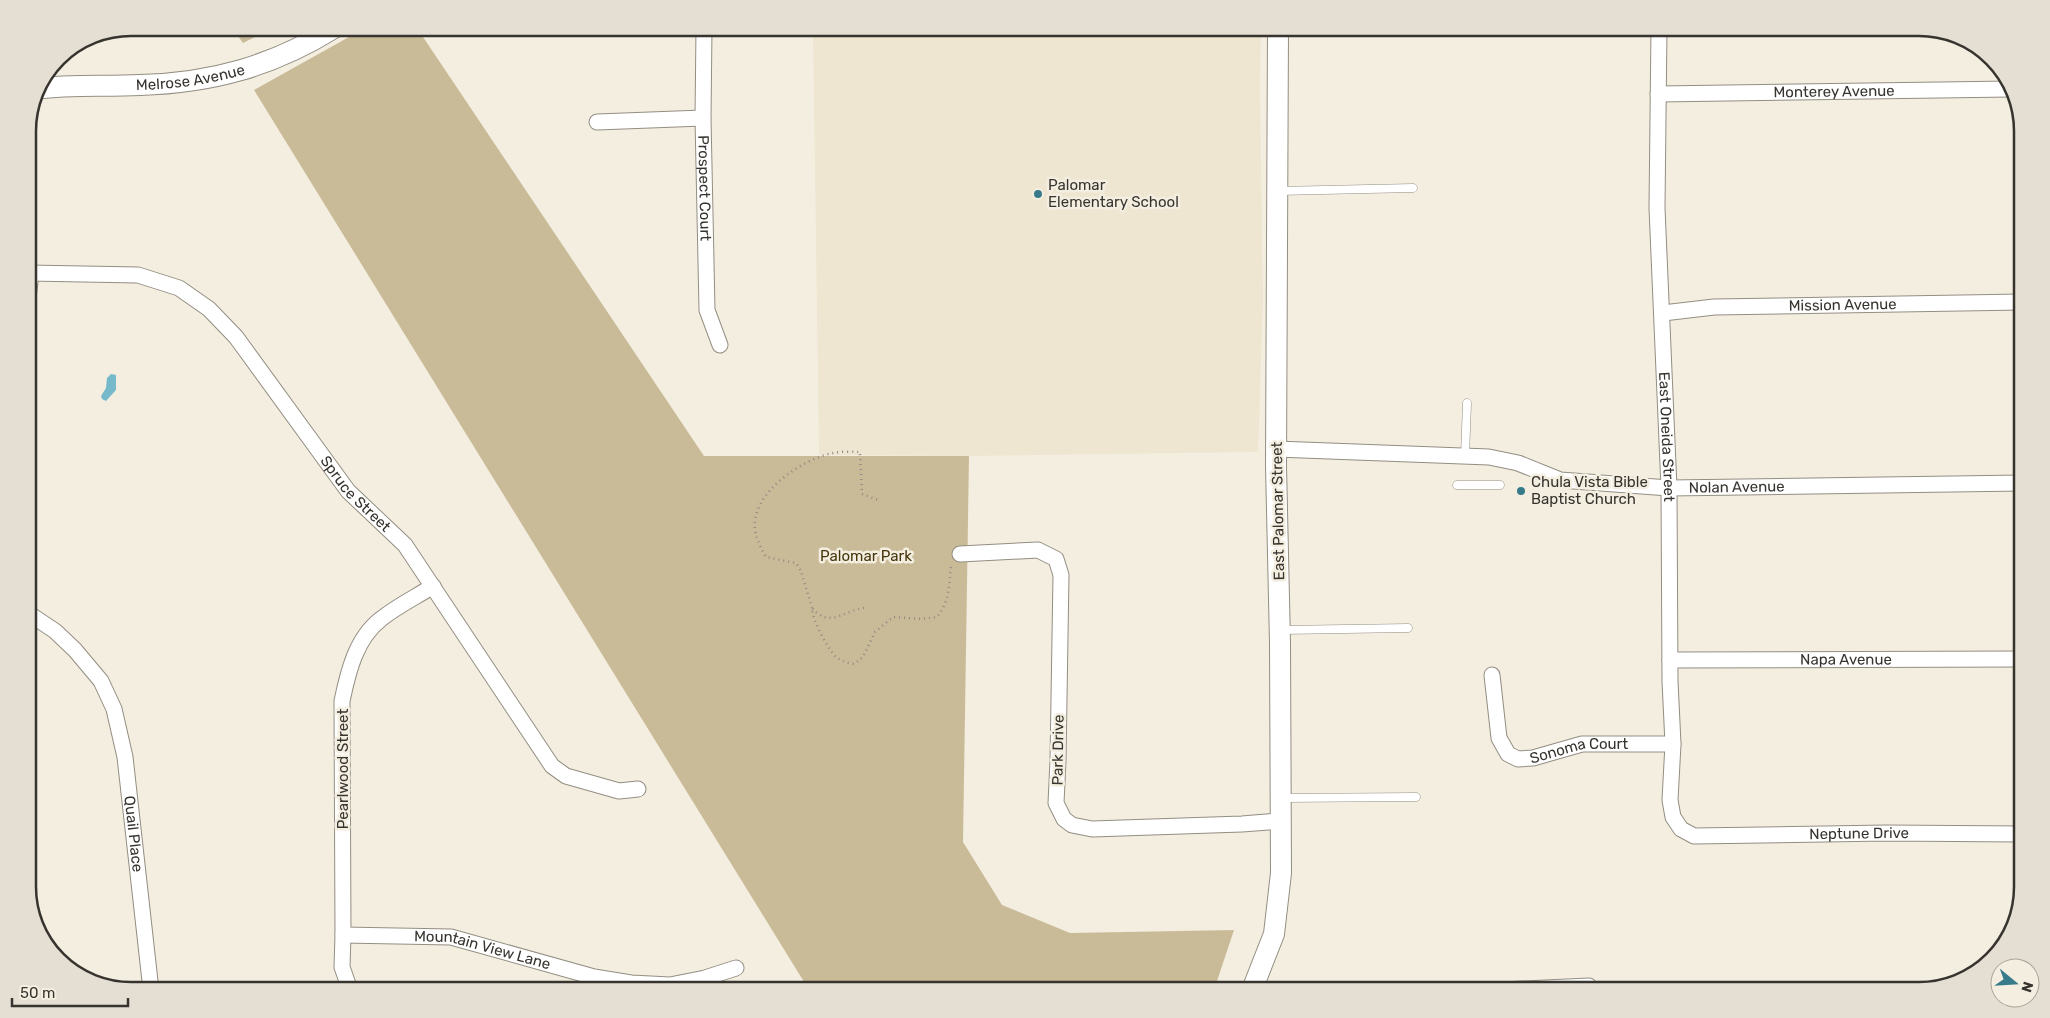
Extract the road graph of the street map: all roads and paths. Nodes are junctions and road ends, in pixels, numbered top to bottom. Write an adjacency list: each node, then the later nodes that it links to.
1 (321, 36): 5 (main road, Melrose Avenue)
2 (704, 36): 8 (street, Prospect Court)
3 (1278, 36): 11 (main road, East Palomar Street)
4 (1659, 36): 7 (street, East Oneida Street)
5 (47, 88)
6 (2004, 89): 7 (street, Monterey Avenue)
7 (1658, 94): 14 (street, East Oneida Street)
8 (703, 118): 9 (street); 15 (street, Prospect Court)
9 (597, 122)
10 (1413, 188): 11 (lane)
11 (1278, 191): 17 (main road, East Palomar Street)
12 (36, 274): 25 (street, Spruce Street)
13 (2014, 302): 14 (street, Mission Avenue)
14 (1663, 313): 22 (street, East Oneida Street)
15 (720, 345)
16 (1467, 403): 18 (lane)
17 (1276, 449): 18 (street, Nolan Avenue); 30 (main road, East Palomar Street)
18 (1465, 456): 22 (street, Nolan Avenue)
19 (2014, 483): 22 (street, Nolan Avenue)
20 (1457, 485): 21 (lane)
21 (1500, 485)
22 (1669, 488): 32 (street, East Oneida Street)
23 (878, 500): 26 (path)
24 (956, 558): 26 (path); 38 (street, Park Drive)
25 (434, 586): 35 (street, Spruce Street); 41 (street, Pearlwood Street)
26 (812, 608): 27 (path)
27 (864, 608)
28 (36, 618): 43 (street, Quail Place)
29 (1408, 628): 30 (lane)
30 (1280, 630): 37 (main road, East Palomar Street)
31 (2014, 659): 32 (street, Napa Avenue)
32 (1670, 660): 34 (street, East Oneida Street)
33 (1492, 675): 34 (street, Sonoma Court)
34 (1672, 744): 40 (street, East Oneida Street)
35 (638, 789)
36 (1416, 797): 37 (lane)
37 (1280, 798): 38 (main road, East Palomar Street)
38 (1280, 821): 47 (main road, East Palomar Street)
39 (2014, 834): 40 (street, Neptune Drive)
40 (1694, 836)
41 (343, 935): 44 (street, Pearlwood Street); 45 (street, Mountain View Lane)
42 (736, 968): 46 (street, Mountain View Lane)
43 (149, 982)
44 (347, 982)
45 (625, 982)
46 (685, 982)
47 (1255, 982)

